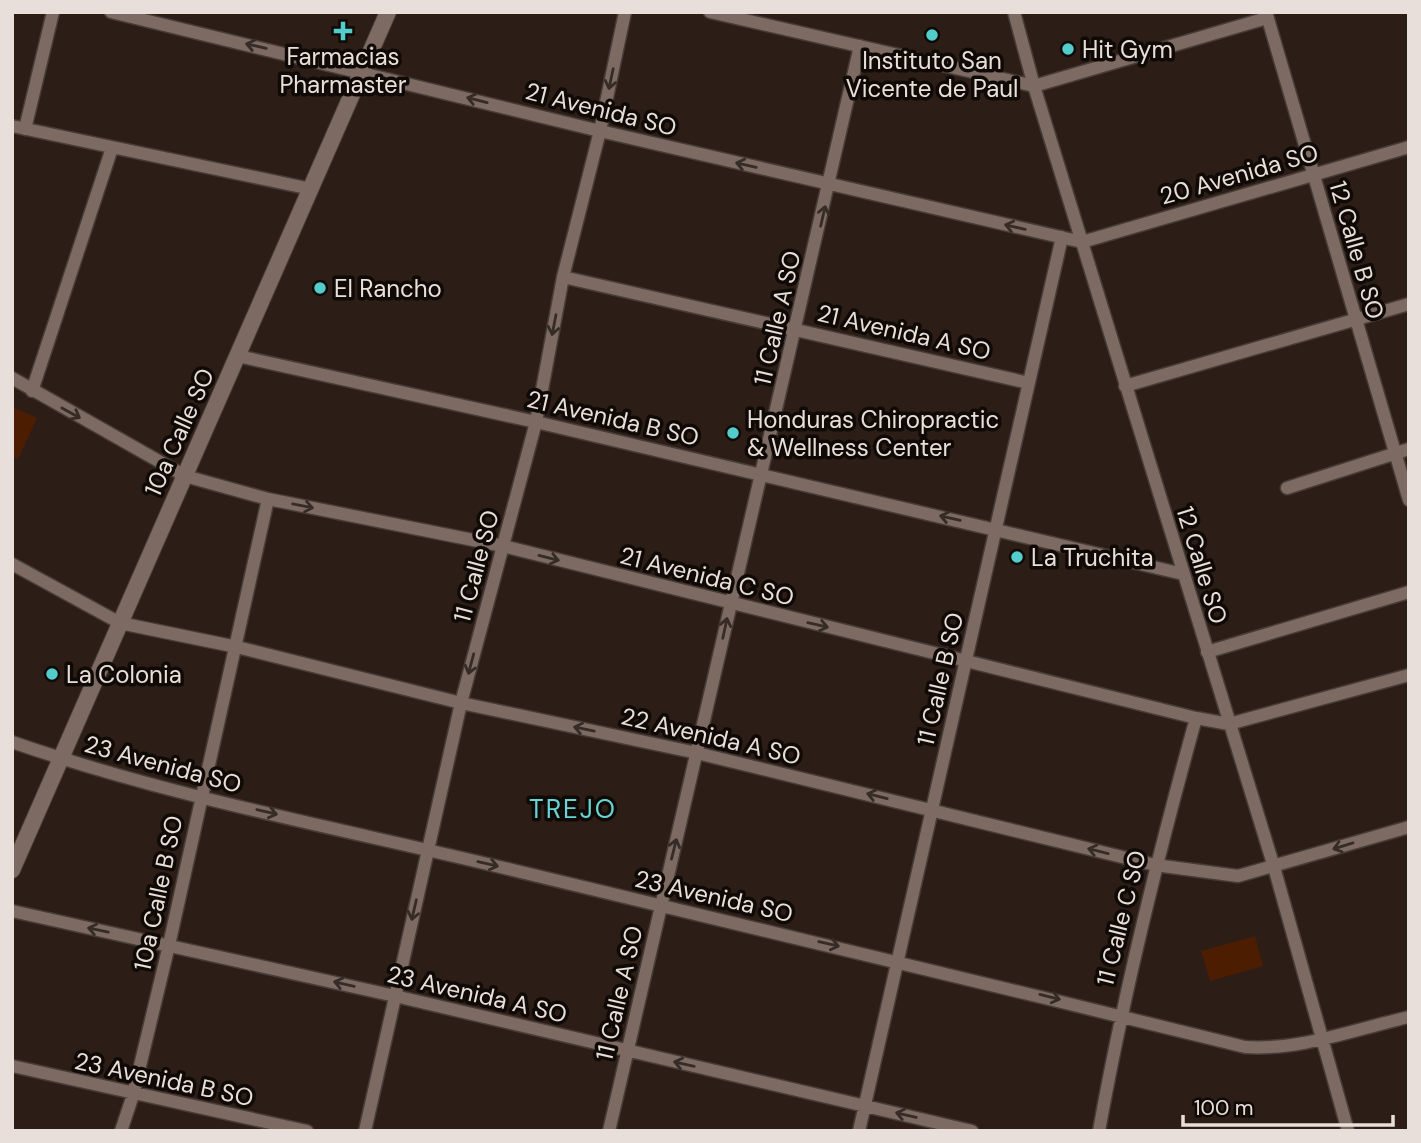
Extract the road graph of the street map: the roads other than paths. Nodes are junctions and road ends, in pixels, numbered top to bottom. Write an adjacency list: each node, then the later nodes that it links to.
1 (53, 12): 12 (street)
2 (110, 12): 7 (street, 21 Avenida SO)
3 (388, 12): 10 (street, 10a Calle SO)
4 (625, 12): 13 (street, 11 Calle SO, one-way to 13)
5 (710, 12): 9 (street)
6 (1014, 12): 11 (street, 12 Calle SO)
7 (129, 14): 10 (street, 21 Avenida SO, one-way to 7)
8 (1266, 15): 11 (street); 16 (street, 12 Calle B SO)
9 (860, 46): 11 (street); 17 (street, 11 Calle A SO)
10 (362, 71): 13 (street, 21 Avenida SO, one-way to 10); 18 (street, 10a Calle SO)
11 (1034, 86): 20 (street, 12 Calle SO)
12 (18, 128): 15 (street)
13 (600, 131): 17 (street, 21 Avenida SO, one-way to 13); 21 (street, 11 Calle SO)
14 (1409, 147): 16 (street, 20 Avenida SO)
15 (112, 148): 18 (street); 29 (street)
16 (1312, 174): 20 (street, 20 Avenida SO); 23 (street, 12 Calle B SO)
17 (830, 185): 19 (street, 21 Avenida SO, one-way to 17); 24 (street, 11 Calle A SO, one-way to 17)
18 (311, 189): 25 (street, 10a Calle SO)
19 (1062, 237): 20 (street, 21 Avenida SO); 27 (street, 11 Calle B SO)
20 (1082, 242): 28 (street, 12 Calle SO)
21 (563, 278): 24 (street, 21 Avenida A SO); 30 (street, 11 Calle SO, one-way to 30)
22 (1409, 304): 23 (street)
23 (1355, 320): 28 (street); 32 (street, 12 Calle B SO)
24 (797, 329): 27 (street, 21 Avenida A SO); 33 (street, 11 Calle A SO)
25 (238, 356): 30 (street, 21 Avenida B SO); 34 (street, 10a Calle SO)
26 (12, 378): 29 (street, 21 Avenida C SO)
27 (1029, 383): 38 (street, 11 Calle B SO)
28 (1125, 386): 41 (street, 12 Calle SO)
29 (32, 391): 34 (street, 21 Avenida C SO, one-way to 34)
30 (536, 422): 33 (street, 21 Avenida B SO); 39 (street, 11 Calle SO)
31 (1409, 449): 32 (street)
32 (1396, 453): 35 (street); 37 (street, 12 Calle B SO)
33 (761, 474): 38 (street, 21 Avenida B SO, one-way to 33); 43 (street, 11 Calle A SO)
34 (185, 476): 36 (street, 21 Avenida C SO); 44 (street, 10a Calle SO)
35 (1287, 488)
36 (268, 499): 39 (street, 21 Avenida C SO, one-way to 39); 45 (street, 10a Calle B SO)
37 (1409, 500)
38 (996, 528): 41 (street, 21 Avenida B SO); 47 (street, 11 Calle B SO)
39 (503, 546): 43 (street, 21 Avenida C SO, one-way to 43); 49 (street, 11 Calle SO, one-way to 49)
40 (12, 564): 44 (street, 22 Avenida A SO)
41 (1183, 574): 46 (street, 12 Calle SO)
42 (1409, 592): 46 (street)
43 (730, 604): 47 (street, 21 Avenida C SO, one-way to 47); 53 (street, 11 Calle A SO, one-way to 43)
44 (120, 622): 45 (street, 22 Avenida A SO); 54 (street, 10a Calle SO)
45 (237, 647): 49 (street, 22 Avenida A SO); 55 (street, 10a Calle B SO)
46 (1207, 652): 51 (street, 12 Calle SO)
47 (966, 660): 50 (street, 21 Avenida C SO); 56 (street, 11 Calle B SO)
48 (1409, 675): 51 (street, 21 Avenida C SO)
49 (460, 703): 53 (street, 22 Avenida A SO, one-way to 49); 58 (street, 11 Calle SO)
50 (1196, 718): 51 (street, 21 Avenida C SO); 59 (street, 11 Calle C SO)
51 (1229, 724): 60 (street, 12 Calle SO)
52 (12, 742): 54 (street, 23 Avenida SO)
53 (697, 753): 56 (street, 22 Avenida A SO, one-way to 53); 62 (street, 11 Calle A SO, one-way to 53)
54 (61, 759): 55 (street, 23 Avenida SO); 61 (street, 10a Calle SO)
55 (200, 796): 58 (street, 23 Avenida SO, one-way to 58); 64 (street, 10a Calle B SO)
56 (932, 810): 59 (street, 22 Avenida A SO, one-way to 56); 65 (street, 11 Calle B SO)
57 (1409, 827): 60 (street, 22 Avenida A SO, one-way to 60)
58 (428, 850): 62 (street, 23 Avenida SO, one-way to 62); 66 (street, 11 Calle SO, one-way to 66)
59 (1155, 865): 60 (street, 22 Avenida A SO); 67 (street, 11 Calle C SO)
60 (1274, 867): 69 (street, 12 Calle SO)
61 (12, 870)
62 (660, 905): 65 (street, 23 Avenida SO, one-way to 65); 70 (street, 11 Calle A SO)
63 (12, 911): 64 (street, 23 Avenida A SO, one-way to 63)
64 (169, 945): 66 (street, 23 Avenida A SO, one-way to 64); 72 (street, 10a Calle B SO)
65 (898, 960): 67 (street, 23 Avenida SO, one-way to 67); 73 (street, 11 Calle B SO)
66 (395, 996): 70 (street, 23 Avenida A SO); 76 (street, 11 Calle SO)
67 (1120, 1014): 69 (street, 23 Avenida SO); 80 (street, 11 Calle C SO)
68 (1409, 1017): 69 (street, 23 Avenida SO)
69 (1320, 1038): 81 (street, 12 Calle SO)
70 (627, 1051): 73 (street, 23 Avenida A SO, one-way to 70); 77 (street, 11 Calle A SO)
71 (12, 1066): 72 (street, 23 Avenida B SO)
72 (133, 1095): 74 (street, 10a Calle B SO); 75 (street, 23 Avenida B SO)
73 (865, 1105): 78 (street, 11 Calle B SO); 79 (street, 23 Avenida A SO, one-way to 73)
74 (121, 1131)
75 (307, 1131)
76 (365, 1131)
77 (609, 1131)
78 (859, 1131)
79 (972, 1131)
80 (1099, 1131)
81 (1348, 1131)

